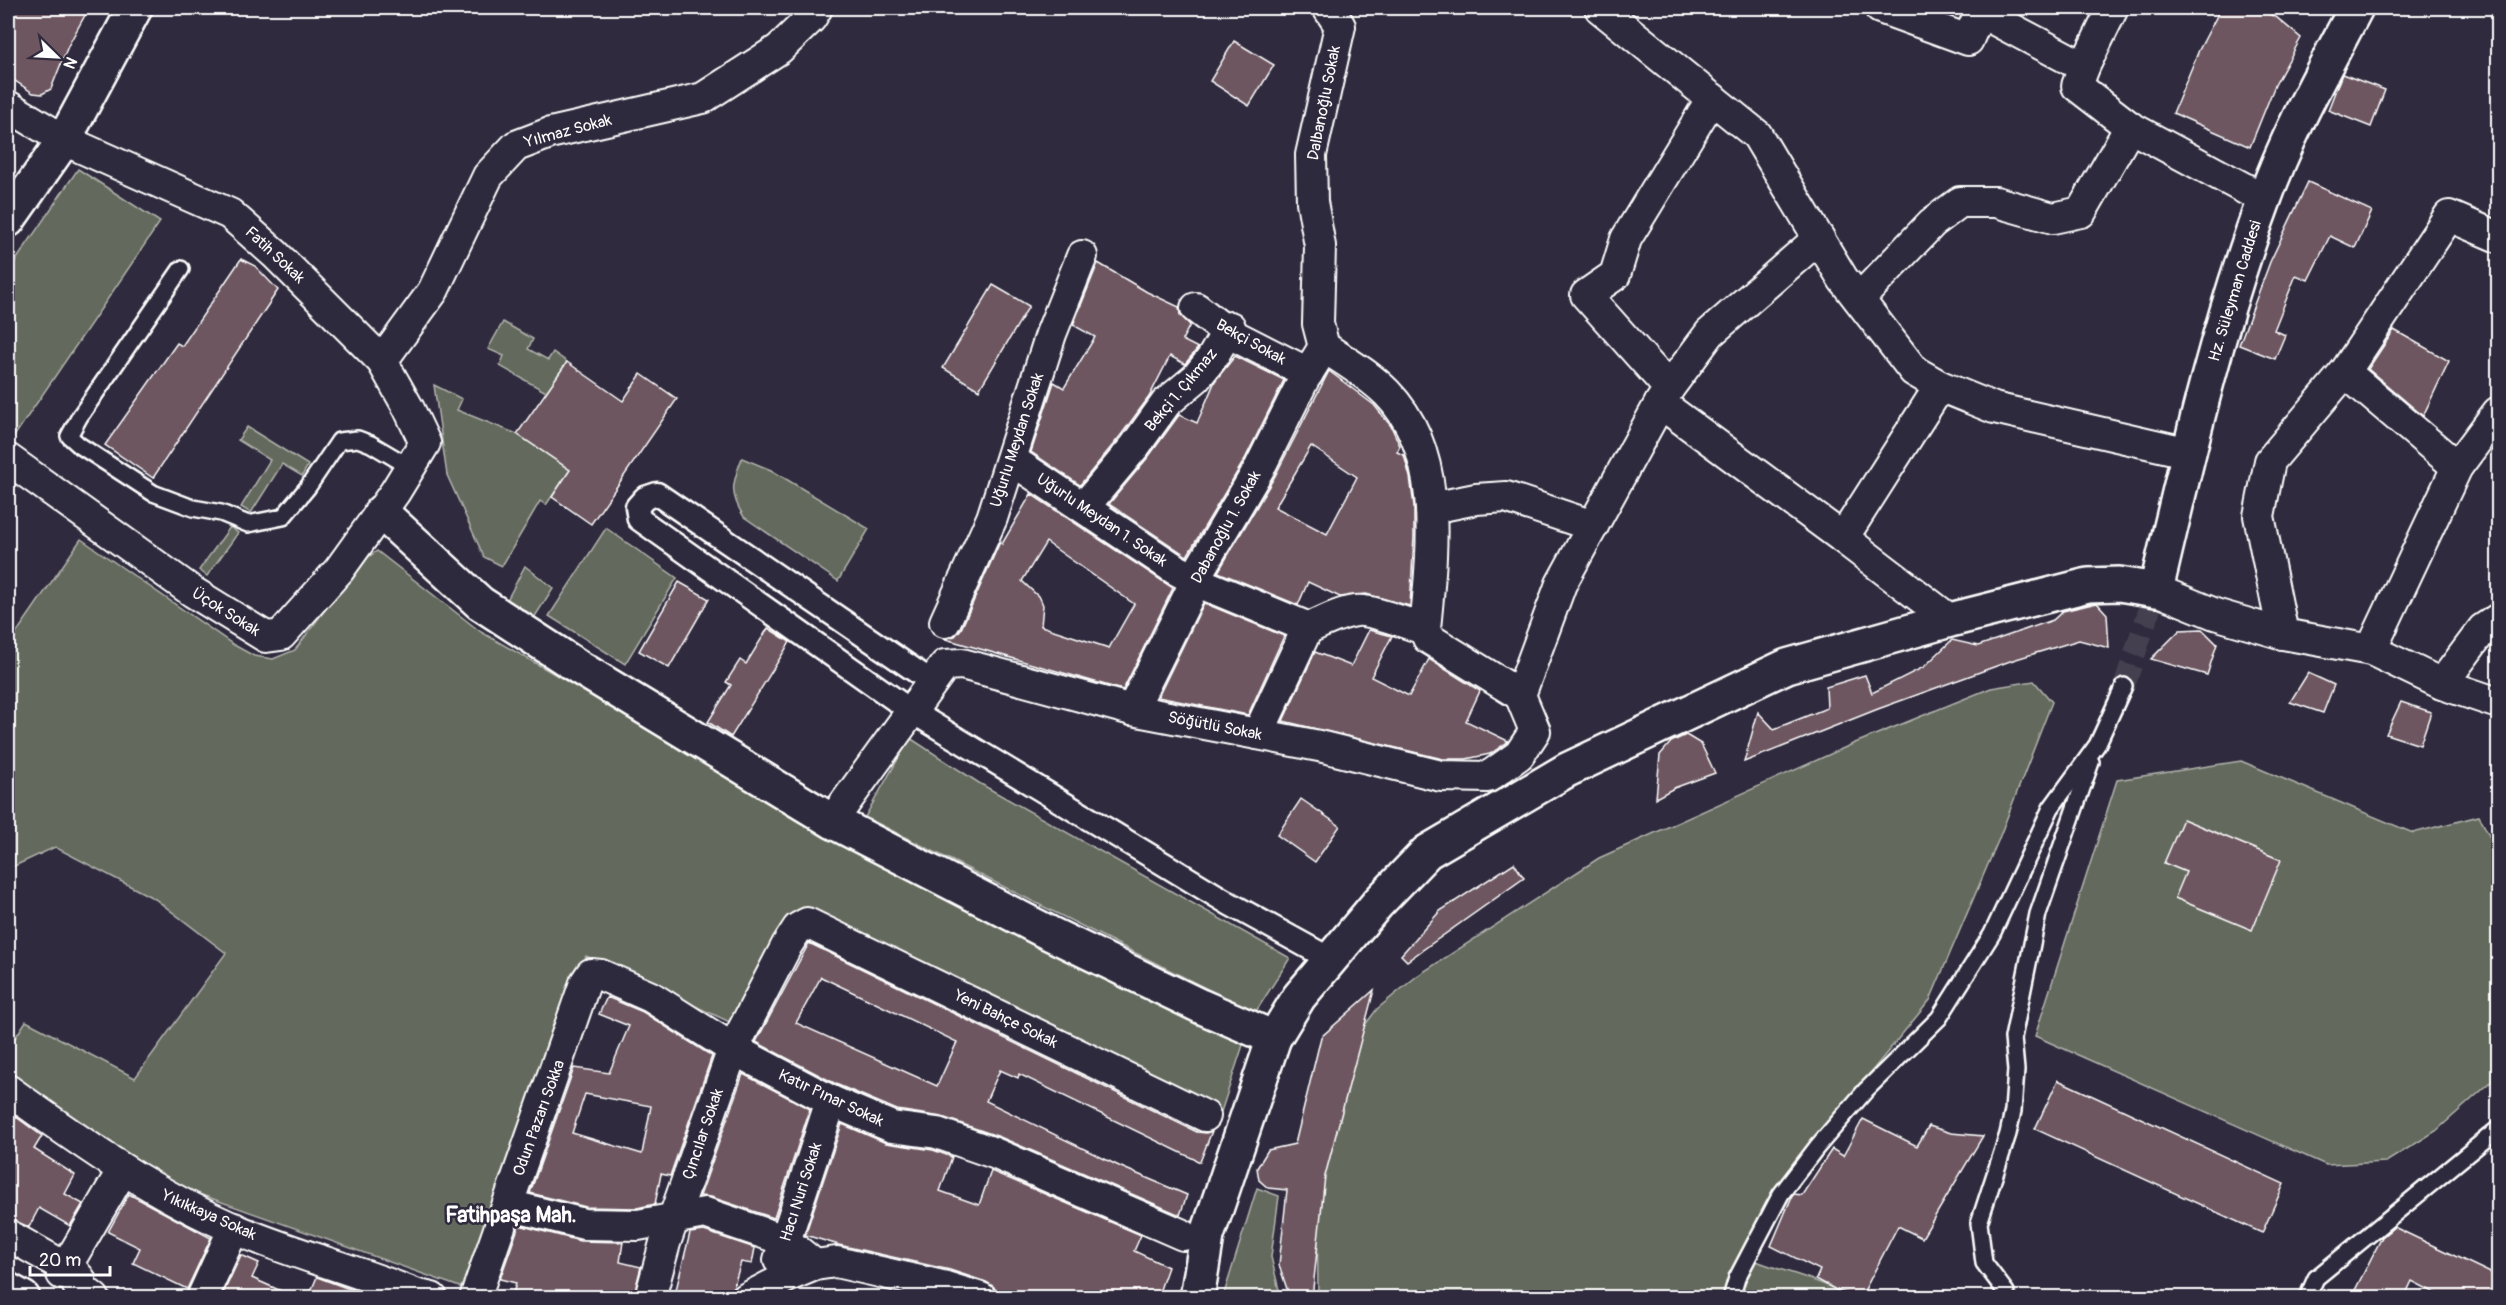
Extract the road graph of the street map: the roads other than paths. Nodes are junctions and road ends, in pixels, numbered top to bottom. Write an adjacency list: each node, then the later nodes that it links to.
1 (135, 8): 13 (street)
2 (1600, 8): 10 (street)
3 (1880, 8): 6 (street)
4 (2113, 8): 9 (street)
5 (2356, 8): 14 (street, Hz. Süleyman Caddesi)
6 (1981, 10): 9 (street)
7 (814, 13): 24 (street, Yılmaz Sokak)
8 (1334, 17): 23 (street, Dalbanoğlu Sokak)
9 (2084, 67): 12 (street)
10 (1712, 98): 17 (street); 28 (street)
11 (8, 106): 13 (street, Fatih Sokak)
12 (2130, 127): 14 (street); 20 (street)
13 (64, 140): 15 (street); 24 (street, Fatih Sokak)
14 (2264, 200): 30 (street, Hz. Süleyman Caddesi)
15 (8, 220)
16 (2499, 237): 25 (street)
17 (1819, 238): 20 (street); 28 (street)
18 (1082, 256): 33 (street, Uğurlu Meydan Sokak)
19 (182, 269): 31 (lane)
20 (1859, 299): 27 (street)
21 (1196, 308): 22 (street, Bekçi Sokak)
22 (1228, 330): 26 (street, Bekçi Sokak); 35 (street, Bekçi 1. Çıkmaz)
23 (1324, 347): 26 (street, Dabanoğlu 1. Sokak); 36 (street)
24 (382, 361): 31 (street, Fatih Sokak)
25 (2345, 372): 34 (street); 47 (street)
26 (1308, 373): 40 (street, Dabanoğlu 1. Sokak)
27 (1940, 386): 30 (street); 39 (street)
28 (1665, 395): 38 (street); 39 (street)
29 (2499, 412): 34 (street)
30 (2190, 453): 41 (street, Hz. Süleyman Caddesi)
31 (418, 455): 37 (street, Üçok Sokak)
32 (8, 459): 37 (street, Üçok Sokak)
33 (1012, 460): 35 (street, Uğurlu Meydan 1. Sokak); 44 (street, Uğurlu Meydan Sokak)
34 (2457, 466): 48 (street)
35 (1084, 507): 40 (street, Uğurlu Meydan 1. Sokak)
36 (1432, 508): 38 (street); 46 (street)
37 (381, 512): 58 (street)
38 (1593, 526): 52 (street)
39 (1844, 538): 43 (street)
40 (1194, 579): 45 (street, Uğurlu Meydan 1. Sokak); 54 (street, Dabanoğlu 1. Sokak)
41 (2156, 590): 43 (street); 47 (street)
42 (2499, 619): 50 (street)
43 (1950, 620): 60 (street)
44 (945, 622)
45 (1307, 629): 46 (street); 56 (street)
46 (1425, 629): 52 (street)
47 (2283, 634): 48 (street)
48 (2371, 650): 50 (street)
49 (939, 673): 54 (street, Söğütlü Sokak); 55 (street); 55 (street)
50 (2442, 684): 53 (street)
51 (2124, 686): 57 (lane)
52 (1520, 695): 56 (street, Söğütlü Sokak)
53 (2499, 704)
54 (1132, 710): 56 (street, Söğütlü Sokak)
55 (911, 711): 58 (street); 60 (street)
56 (1258, 734)
57 (2097, 745): 89 (lane); 90 (lane)
58 (832, 821): 62 (street)
59 (807, 923): 63 (street, Çıncılar Sokak); 66 (street, Yeni Bahçe Sokak)
60 (1330, 959): 62 (street)
61 (591, 974): 63 (street, Katır Pınar Sokak); 69 (street, Odun Pazarı Sokka)
62 (1274, 1038): 88 (street)
63 (733, 1049): 65 (street, Katır Pınar Sokak); 70 (street, Çıncılar Sokak)
64 (8, 1090): 68 (street, Yıkıkkaya Sokak)
65 (831, 1101): 73 (street, Katır Pınar Sokak); 74 (street, Hacı Nuri Sokak)
66 (1204, 1116)
67 (2499, 1129): 91 (lane)
68 (122, 1171): 71 (street, Yıkıkkaya Sokak); 76 (street)
69 (508, 1205): 70 (street); 84 (street, Odun Pazarı Sokka)
70 (673, 1218): 74 (street); 85 (street, Çıncılar Sokak)
71 (234, 1228): 78 (street, Yıkıkkaya Sokak); 82 (street)
72 (8, 1235): 76 (street)
73 (1183, 1235)
74 (784, 1240): 75 (street); 77 (street, Hacı Nuri Sokak)
75 (816, 1265): 77 (street); 87 (street)
76 (64, 1271): 81 (street)
77 (774, 1284): 86 (street)
78 (373, 1288): 83 (street, Yıkıkkaya Sokak)
79 (8, 1290): 80 (street)
80 (23, 1298)
81 (94, 1298)
82 (202, 1298)
83 (432, 1298)
84 (475, 1298)
85 (650, 1298)
86 (747, 1298)
87 (981, 1298)
88 (1197, 1298)
89 (1731, 1298)
90 (2007, 1298)
91 (2307, 1298)

